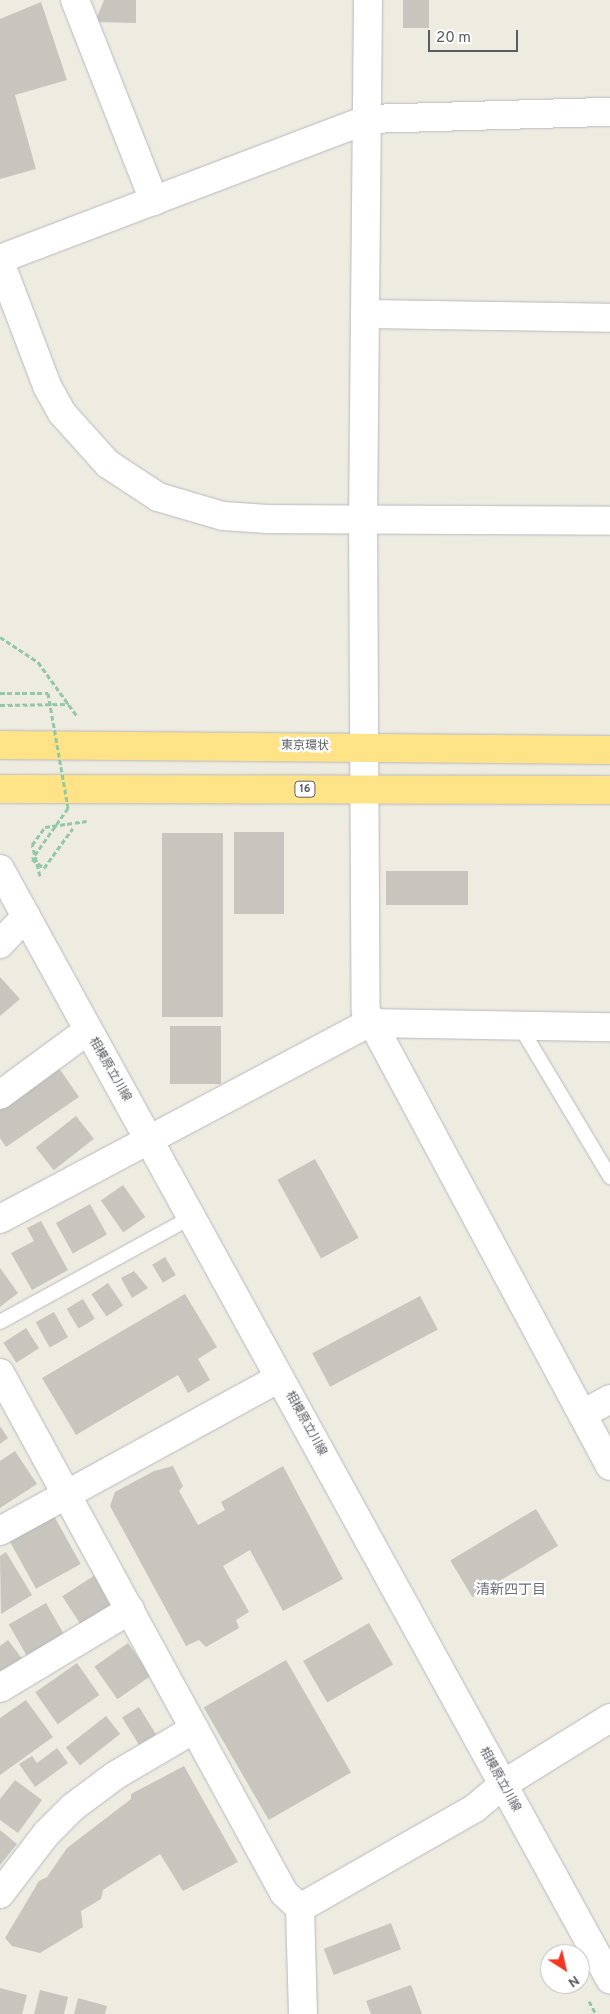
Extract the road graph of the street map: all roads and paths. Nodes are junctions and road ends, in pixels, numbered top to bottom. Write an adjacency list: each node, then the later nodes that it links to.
1 (75, 0): 5 (street)
2 (368, 0): 4 (street)
3 (610, 112): 4 (street)
4 (368, 119): 5 (street); 7 (street)
5 (154, 202): 6 (street)
6 (0, 260): 9 (street)
7 (366, 314): 8 (street); 9 (street)
8 (610, 318)
9 (363, 519): 10 (street); 17 (street)
10 (610, 521)
11 (0, 637): 13 (path)
12 (0, 694): 22 (path, bridge)
13 (69, 704): 14 (path); 15 (path)
14 (0, 705)
15 (80, 721)
16 (0, 745): 17 (highway, 東京環状)
17 (366, 748): 18 (highway, 東京環状); 20 (street)
18 (610, 750)
19 (0, 789): 20 (highway, 16)
20 (366, 789): 21 (highway, 16); 26 (street)
21 (610, 790)
22 (72, 822)
23 (0, 869): 24 (street, 相模原立川線)
24 (26, 916): 25 (street); 29 (street, 相模原立川線)
25 (0, 944)
26 (369, 1023): 28 (street); 31 (street); 39 (street)
27 (610, 1027): 28 (street)
28 (522, 1028): 32 (lane)
29 (87, 1031): 30 (street); 31 (street, 相模原立川線)
30 (0, 1095)
31 (149, 1138): 33 (street, 相模原立川線); 34 (street)
32 (610, 1177)
33 (192, 1217): 35 (lane); 37 (street, 相模原立川線)
34 (0, 1219)
35 (0, 1322)
36 (0, 1374): 41 (street)
37 (279, 1378): 41 (street); 47 (street, 相模原立川線)
38 (610, 1399): 39 (street)
39 (583, 1414): 40 (street)
40 (610, 1466)
41 (65, 1494): 42 (street); 43 (street)
42 (0, 1531)
43 (130, 1610): 44 (street); 46 (street)
44 (0, 1688)
45 (610, 1718): 47 (street)
46 (194, 1729): 48 (street); 49 (street)
47 (502, 1785): 49 (street); 50 (street, 相模原立川線)
48 (0, 1894)
49 (300, 1908): 51 (street)
50 (610, 1979)
51 (303, 2014)

